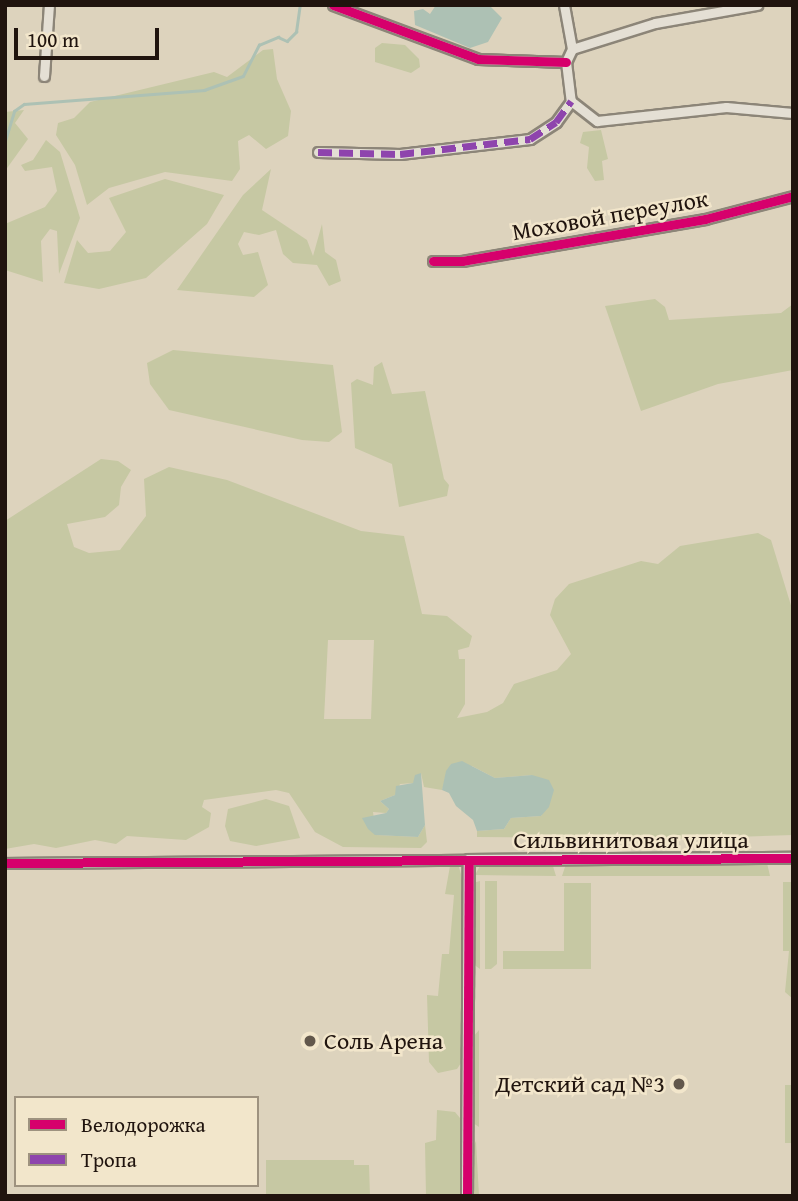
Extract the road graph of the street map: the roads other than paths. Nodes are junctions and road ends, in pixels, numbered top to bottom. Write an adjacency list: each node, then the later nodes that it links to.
1 (50, 5): 7 (street)
2 (333, 5): 6 (street)
3 (564, 5): 5 (street)
4 (757, 5): 5 (street)
5 (572, 49): 6 (street)
6 (566, 62): 8 (street)
7 (44, 76)
8 (571, 102): 9 (street); 10 (street)
9 (793, 113)
10 (318, 152)
11 (793, 196): 12 (street, Моховой переулок)
12 (433, 261)
13 (793, 858): 14 (street, Сильвинитовая улица)
14 (469, 860): 15 (street); 16 (street)
15 (5, 863)
16 (467, 1196)

